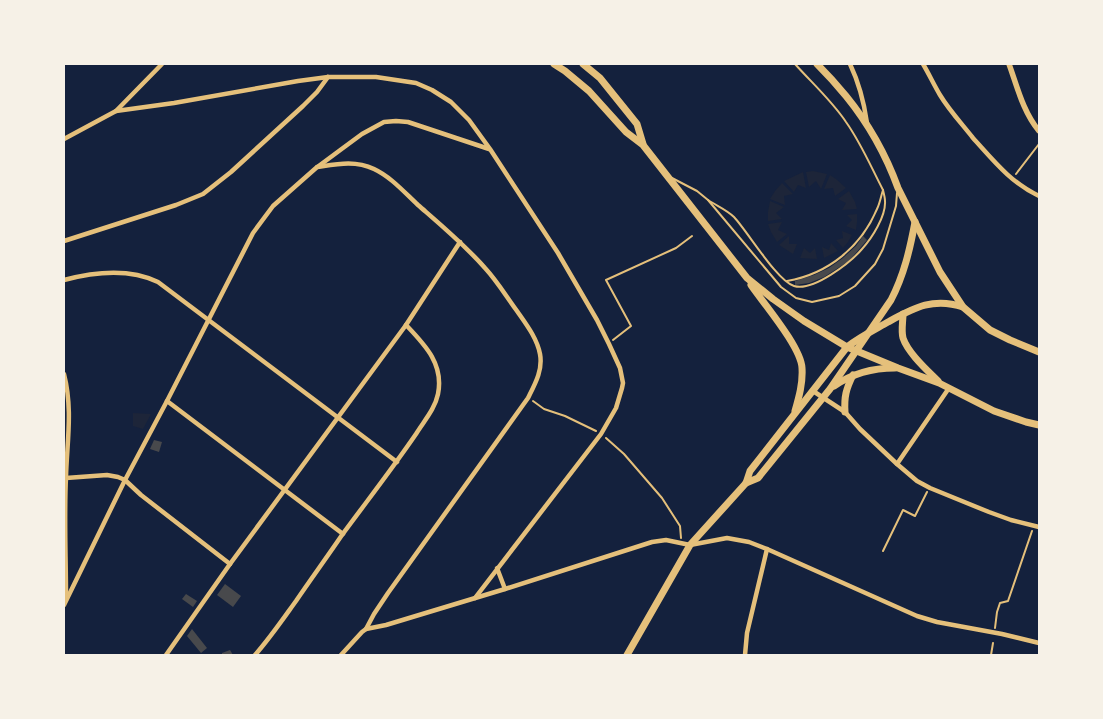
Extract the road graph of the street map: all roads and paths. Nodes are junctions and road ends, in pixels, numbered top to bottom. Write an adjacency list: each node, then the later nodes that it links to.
1 (162, 64): 10 (street)
2 (554, 64): 15 (main road)
3 (583, 64): 15 (main road)
4 (795, 64): 21 (lane)
5 (817, 64): 11 (main road)
6 (850, 64): 11 (street)
7 (923, 64): 19 (street)
8 (1009, 64): 12 (street)
9 (328, 77): 10 (street); 16 (street); 26 (street)
10 (116, 110): 13 (street)
11 (867, 124): 20 (main road)
12 (1039, 131)
13 (64, 139)
14 (1039, 144): 19 (path)
15 (643, 145): 18 (main road)
16 (490, 150): 17 (street); 36 (street)
17 (316, 168): 27 (street); 33 (street)
18 (668, 176): 23 (lane); 28 (main road)
19 (1012, 180): 22 (street)
20 (898, 188): 23 (lane); 24 (main road)
21 (883, 190): 30 (lane); 30 (lane)
22 (1039, 196)
23 (708, 200): 30 (lane)
24 (915, 222): 31 (main road); 35 (main road)
25 (692, 236): 36 (path)
26 (64, 240)
27 (460, 242): 34 (street); 47 (street)
28 (747, 278): 37 (main road); 51 (main road)
29 (64, 280): 33 (street)
30 (786, 281)
31 (963, 307): 32 (main road); 39 (main road)
32 (903, 314): 35 (main road); 43 (main road)
33 (208, 321): 49 (street); 52 (street)
34 (406, 325): 52 (street); 55 (street)
35 (867, 333): 37 (main road); 38 (main road)
36 (609, 344): 54 (street)
37 (847, 346): 38 (main road); 46 (main road)
38 (856, 350): 40 (main road); 45 (main road)
39 (1039, 352)
40 (898, 368): 42 (main road); 43 (main road)
41 (64, 374): 57 (street)
42 (853, 375): 45 (main road); 50 (main road)
43 (939, 383): 44 (main road)
44 (949, 388): 53 (main road); 56 (street)
45 (830, 389): 48 (main road)
46 (813, 391): 48 (street); 51 (main road)
47 (528, 398): 54 (path); 75 (street)
48 (823, 398): 50 (street); 59 (main road)
49 (167, 401): 58 (street); 61 (street)
50 (845, 412): 56 (street)
51 (794, 416): 59 (main road)
52 (338, 417): 55 (street); 61 (street)
53 (1039, 425)
54 (601, 434): 65 (path); 70 (street)
55 (397, 462): 64 (street)
56 (897, 464): 60 (street)
57 (66, 478): 58 (street); 73 (street)
58 (124, 480): 69 (street); 73 (street)
59 (746, 483): 66 (main road)
60 (930, 488): 62 (street); 68 (path)
61 (285, 490): 64 (street); 69 (street)
62 (1033, 526): 63 (street); 76 (path)
63 (1039, 527)
64 (343, 534): 80 (street)
65 (682, 543): 66 (street); 71 (street)
66 (690, 544): 67 (street); 82 (main road)
67 (767, 549): 76 (street); 83 (street)
68 (883, 552)
69 (230, 564): 79 (street)
70 (497, 568): 71 (street); 72 (street)
71 (505, 589): 72 (street)
72 (475, 598): 75 (street)
73 (66, 599): 74 (street)
74 (64, 606)
75 (364, 630): 81 (street)
76 (1002, 634): 78 (street)
77 (993, 643): 84 (path)
78 (1039, 643)
79 (166, 655)
80 (254, 655)
81 (341, 655)
82 (627, 655)
83 (746, 655)
84 (991, 655)

